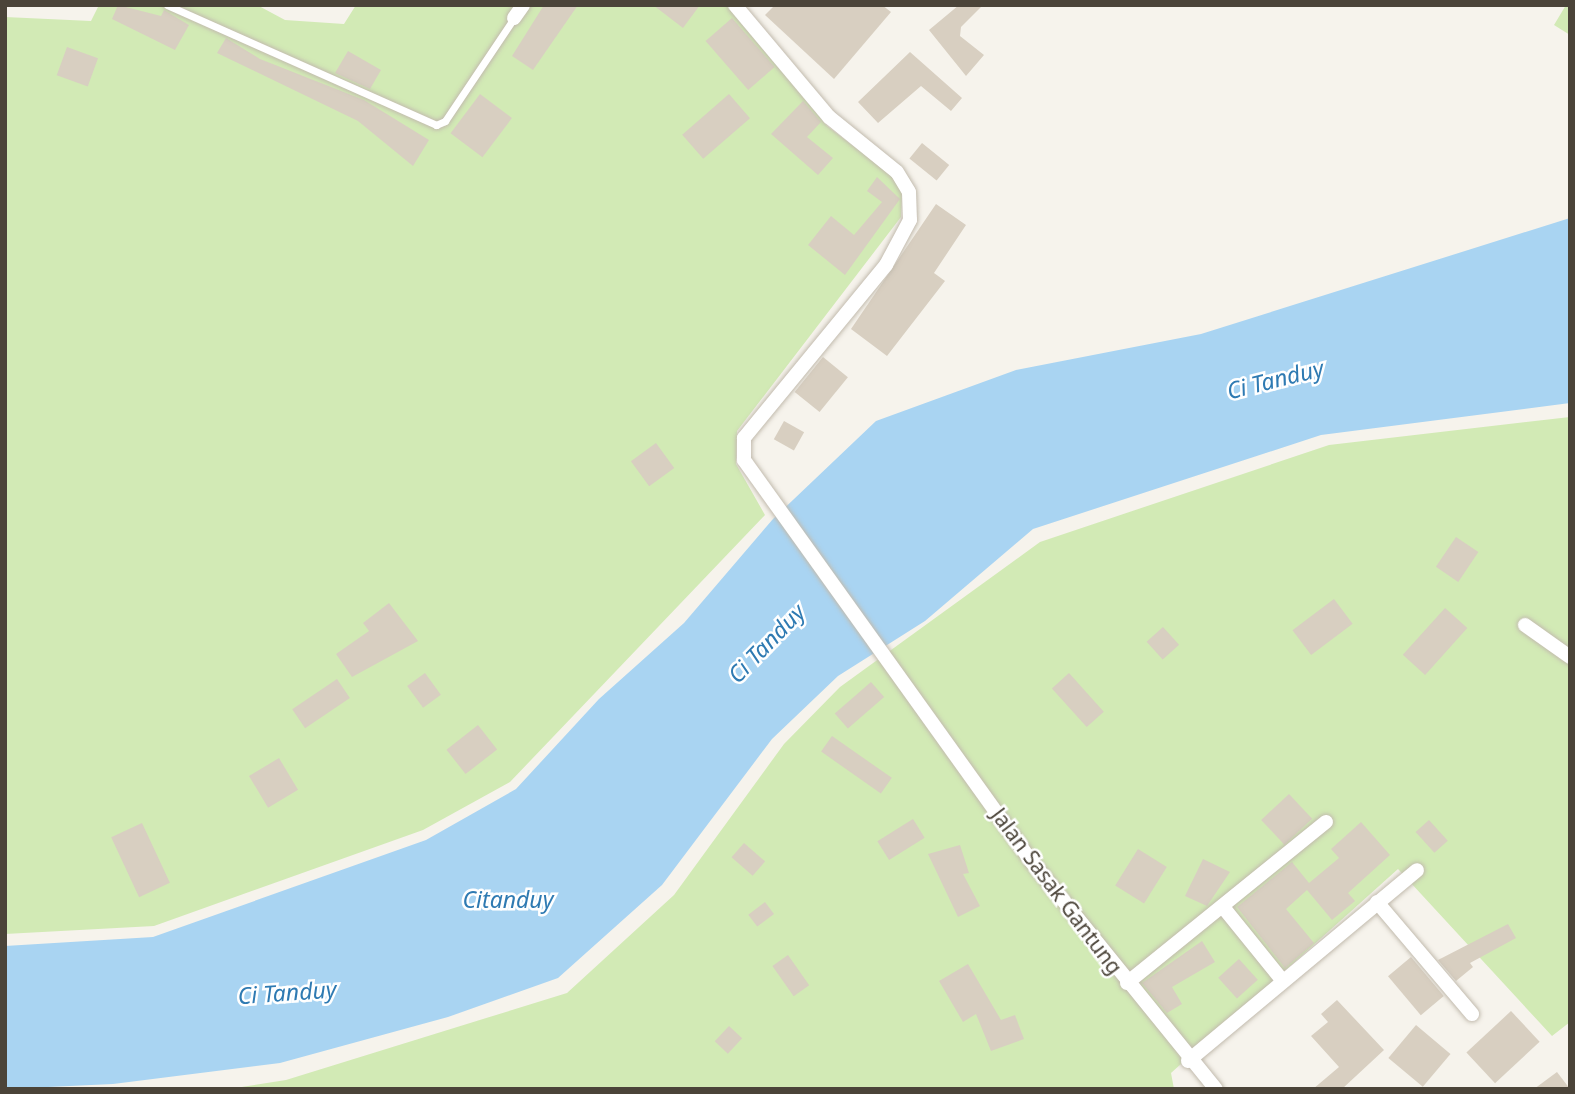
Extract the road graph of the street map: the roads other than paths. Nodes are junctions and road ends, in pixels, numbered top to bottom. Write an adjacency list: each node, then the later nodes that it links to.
1 (167, 5): 4 (lane)
2 (523, 5): 4 (street)
3 (735, 5): 12 (street, Jalan Sasak Gantung)
4 (514, 18)
5 (1525, 625): 6 (street)
6 (1570, 657)
7 (1326, 822): 10 (street)
8 (1417, 870): 9 (street)
9 (1377, 902): 11 (street); 13 (street)
10 (1223, 907): 11 (street); 12 (street)
11 (1283, 981): 14 (street)
12 (1127, 983): 14 (street, Jalan Sasak Gantung)
13 (1472, 1014)
14 (1188, 1061): 15 (street, Jalan Sasak Gantung)
15 (1216, 1089)

